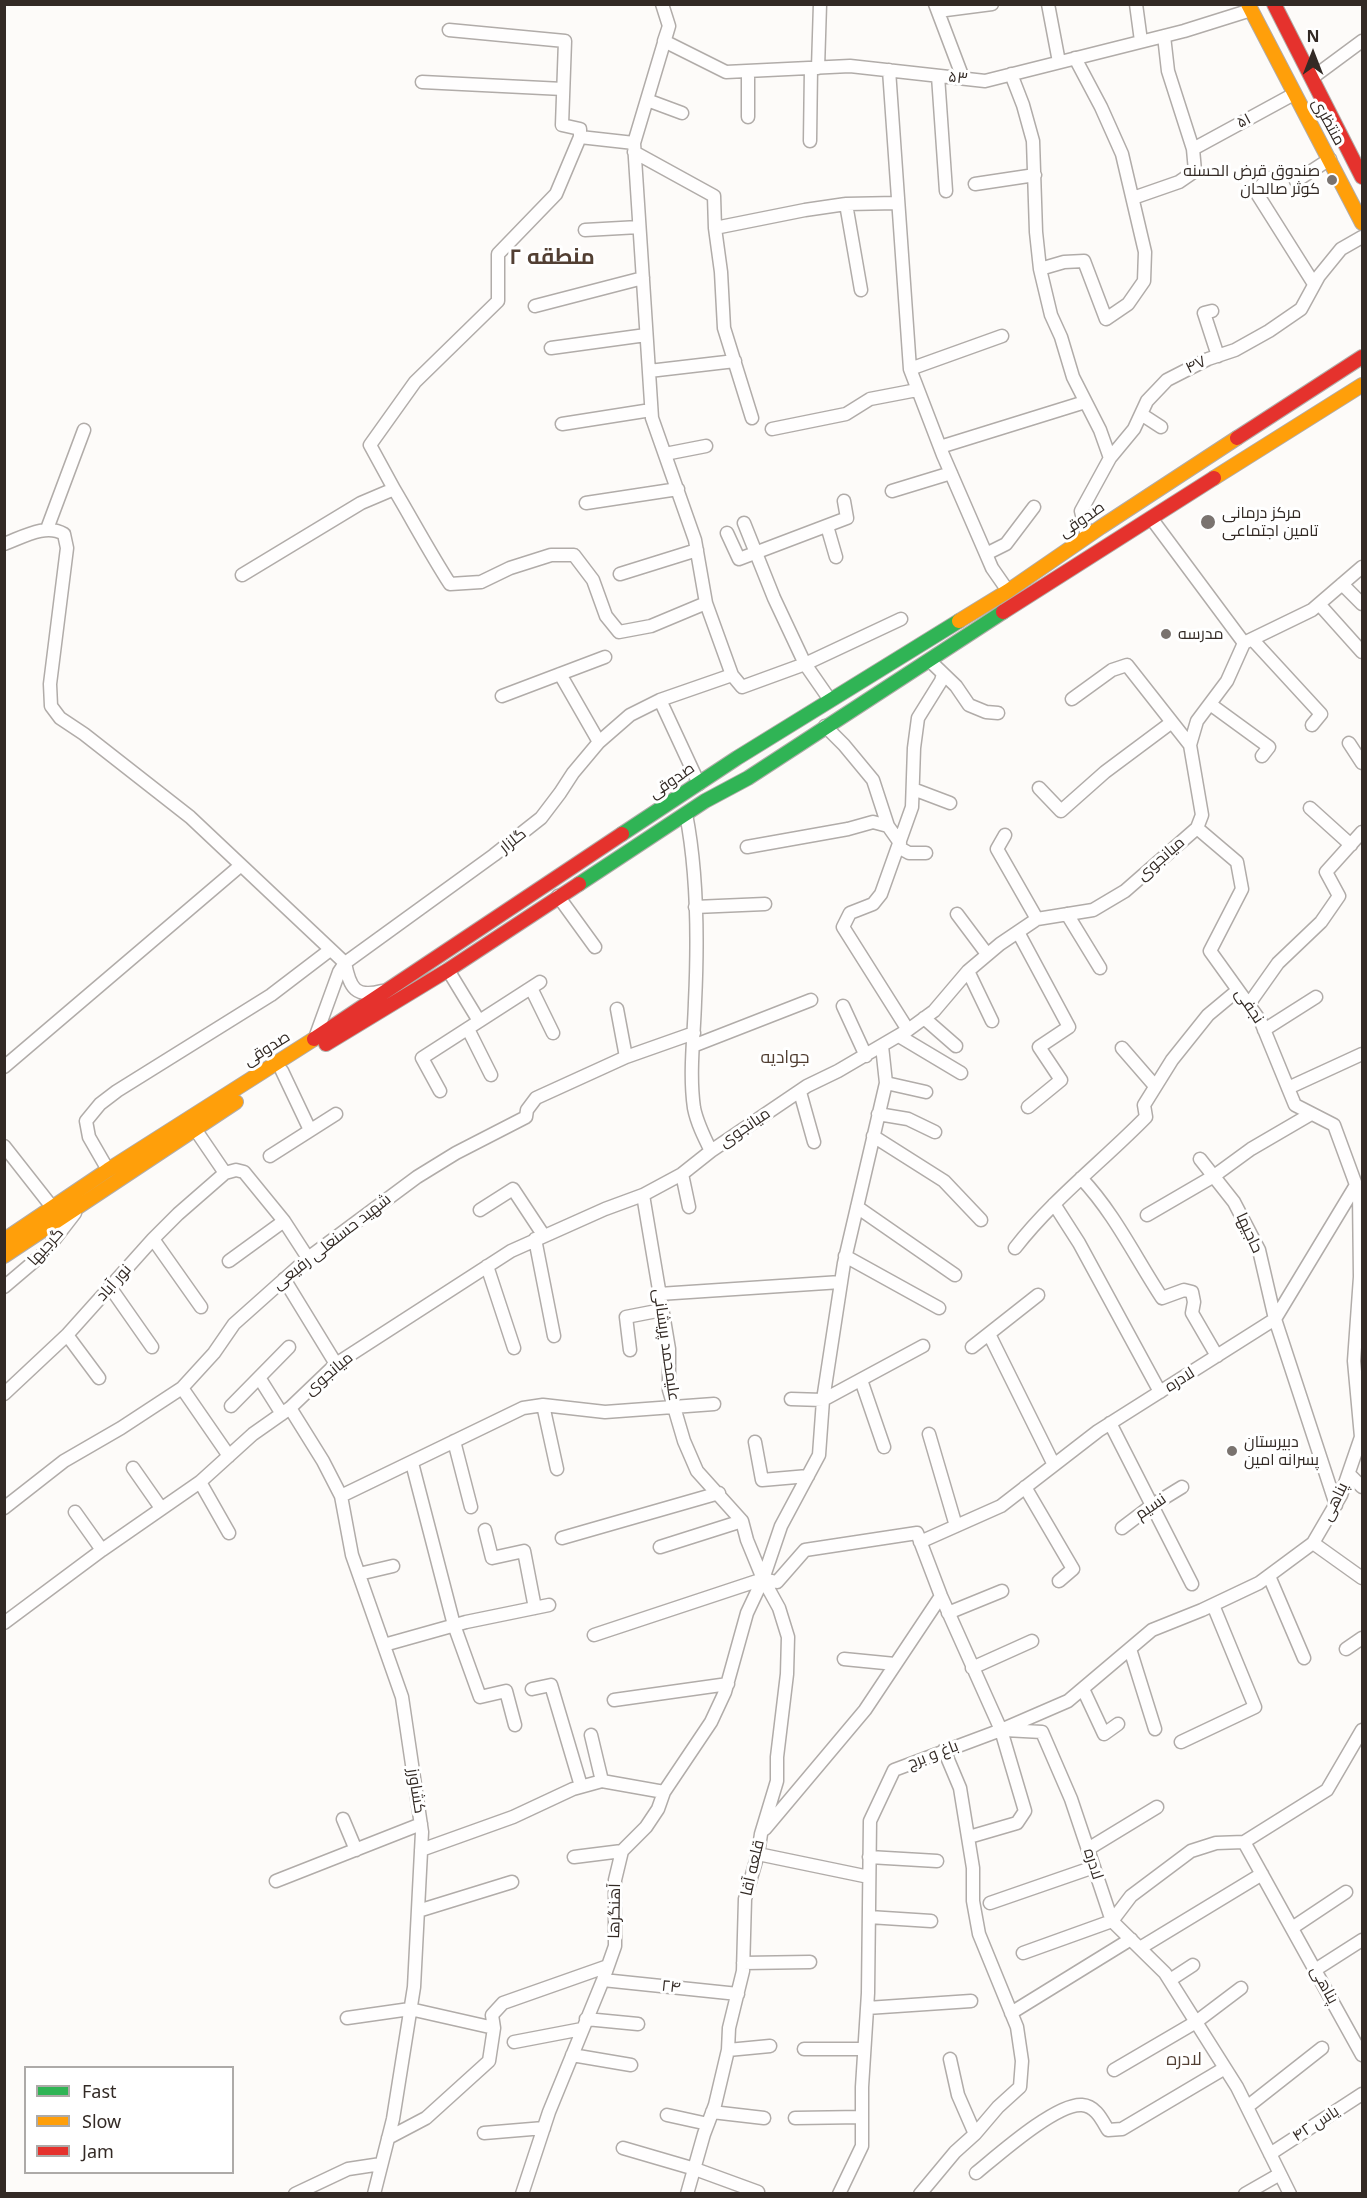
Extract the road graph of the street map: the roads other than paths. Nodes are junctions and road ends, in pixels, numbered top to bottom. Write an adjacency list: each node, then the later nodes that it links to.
1 (662, 4): 9 (street)
2 (820, 4): 16 (street)
3 (992, 4): 8 (street)
4 (1048, 4): 15 (street)
5 (1136, 4): 12 (street)
6 (1274, 4): 22 (main road, منتظری)
7 (1250, 7): 11 (street, ۵۳); 25 (main road, منتظری)
8 (936, 8): 21 (street)
9 (669, 26): 18 (street, ۵۳); 26 (street)
10 (449, 30): 24 (street)
11 (1164, 36): 12 (street, ۵۳); 32 (street)
12 (1142, 41): 14 (street, ۵۳)
13 (1362, 41): 22 (street)
14 (1076, 57): 15 (street, ۵۳); 40 (street)
15 (1059, 62): 19 (street, ۵۳)
16 (814, 68): 17 (street, ۵۳); 18 (street, ۵۳); 30 (street)
17 (889, 70): 20 (street, ۵۳); 41 (street)
18 (748, 71): 28 (street)
19 (1011, 74): 21 (street, ۵۳); 34 (street)
20 (938, 76): 21 (street, ۵۳); 39 (street)
21 (963, 78)
22 (1312, 78): 35 (main road, منتظری)
23 (422, 82): 24 (street)
24 (563, 89): 29 (street)
25 (1294, 94): 32 (street, ۵۱); 33 (main road, منتظری)
26 (646, 100): 27 (street); 31 (street)
27 (682, 113)
28 (748, 117)
29 (580, 137): 31 (street); 79 (street)
30 (810, 141)
31 (634, 147): 44 (street); 45 (street)
32 (1193, 149): 40 (street)
33 (1330, 159): 37 (street); 43 (main road, منتظری)
34 (1035, 175): 38 (street); 48 (street)
35 (1362, 177)
36 (1268, 178): 50 (street)
37 (1296, 181)
38 (975, 184)
39 (946, 191)
40 (1133, 198): 48 (street)
41 (897, 203): 42 (street); 60 (street)
42 (846, 204): 45 (street); 51 (street)
43 (1362, 223)
44 (639, 226): 46 (street); 49 (street)
45 (715, 228): 59 (street)
46 (585, 230)
47 (1362, 237): 50 (street, ۴۷)
48 (1040, 269): 65 (street)
49 (642, 279): 52 (street); 54 (street)
50 (1314, 284): 57 (street, ۴۷)
51 (861, 290)
52 (535, 306)
53 (1212, 311): 57 (street)
54 (646, 335): 56 (street); 61 (street)
55 (1002, 336): 60 (street)
56 (551, 348)
57 (1218, 356): 67 (street, ۴۷)
58 (1362, 357): 64 (main road, صدوقی)
59 (735, 361): 61 (street); 68 (street)
60 (909, 369): 63 (street)
61 (649, 371): 66 (street)
62 (1362, 385): 69 (main road, صدوقی)
63 (917, 390): 72 (street); 75 (street)
64 (1296, 400): 69 (main road); 90 (main road, صدوقی)
65 (1085, 402): 75 (street); 77 (street)
66 (651, 410): 70 (street); 76 (street)
67 (1141, 414): 71 (street); 77 (street, ۴۷)
68 (752, 418)
69 (1307, 420): 85 (main road, صدوقی)
70 (562, 424)
71 (1161, 427)
72 (772, 429)
73 (84, 430): 88 (street)
74 (706, 446): 76 (street)
75 (939, 447): 78 (street)
76 (665, 454): 80 (street)
77 (1110, 458): 90 (street, ۴۷)
78 (951, 473): 81 (street); 94 (street)
79 (394, 489): 97 (street); 101 (street)
80 (678, 489): 83 (street); 92 (street)
81 (892, 491)
82 (844, 501): 87 (street)
83 (586, 503)
84 (1034, 507): 94 (street)
85 (1150, 518): 105 (street); 108 (main road, صدوقی)
86 (744, 523): 93 (street)
87 (827, 526): 93 (street); 95 (street)
88 (47, 529): 91 (street); 143 (street)
89 (727, 532): 93 (street)
90 (1087, 536): 100 (main road, صدوقی)
91 (4, 544)
92 (697, 550): 98 (street); 101 (street)
93 (755, 553): 109 (street)
94 (986, 554): 100 (street)
95 (836, 557)
96 (1362, 567): 99 (street)
97 (242, 574)
98 (620, 574)
99 (1342, 584): 102 (street); 103 (street)
100 (1008, 591): 116 (main road, صدوقی)
101 (706, 603): 112 (street)
102 (1319, 604): 105 (street); 106 (street)
103 (1362, 604)
104 (901, 619): 109 (street)
105 (1248, 641): 117 (street, میانجوی); 120 (street)
106 (1362, 652)
107 (605, 657): 110 (street)
108 (930, 661): 111 (street); 121 (main road, صدوقی)
109 (805, 664): 112 (street); 116 (street)
110 (560, 674): 113 (street); 122 (street)
111 (943, 674): 118 (street); 129 (street)
112 (732, 675): 115 (street, گلزار)
113 (502, 696)
114 (1072, 699): 119 (street)
115 (660, 700): 122 (street, گلزار); 127 (street)
116 (830, 700): 127 (main road, صدوقی)
117 (1210, 704): 124 (street, میانجوی); 125 (street)
118 (998, 713)
119 (1172, 722): 124 (street); 128 (street)
120 (1312, 725)
121 (825, 726): 131 (main road, صدوقی); 135 (street)
122 (599, 742): 154 (street, گلزار)
123 (1349, 743): 126 (street)
124 (1190, 745): 136 (street, میانجوی)
125 (1262, 756)
126 (1362, 763)
127 (699, 784): 130 (main road, صدوقی); 131 (main road)
128 (1039, 788)
129 (913, 789): 132 (street); 139 (street)
130 (679, 797): 134 (main road); 158 (main road, صدوقی)
131 (705, 801): 134 (main road, صدوقی)
132 (950, 803)
133 (1310, 808): 140 (street)
134 (686, 814): 144 (main road, صدوقی); 146 (street)
135 (888, 826): 139 (street); 141 (street)
136 (1197, 828): 148 (street, میانجوی); 159 (street, نجفی)
137 (1362, 832): 140 (street)
138 (1005, 835): 149 (street)
139 (899, 845): 142 (street); 172 (street)
140 (1350, 845): 162 (street)
141 (747, 847)
142 (926, 853)
143 (240, 866): 152 (street); 181 (street)
144 (558, 896): 151 (street); 156 (main road, صدوقی)
145 (765, 904): 146 (street)
146 (695, 907): 171 (street)
147 (957, 914): 153 (street)
148 (1067, 914): 149 (street, میانجوی); 155 (street)
149 (1037, 919): 150 (street, میانجوی)
150 (1018, 932): 153 (street, میانجوی); 191 (street)
151 (595, 947)
152 (330, 950): 154 (street); 204 (street)
153 (987, 954): 157 (street, میانجوی)
154 (345, 963): 158 (street); 173 (street)
155 (1100, 968)
156 (448, 970): 166 (street); 182 (main road, صدوقی)
157 (968, 970): 165 (street, میانجوی); 167 (street)
158 (389, 989): 173 (main road, صدوقی)
159 (1238, 990): 162 (street, نجفی); 186 (street)
160 (1316, 997): 169 (street)
161 (811, 1000): 174 (street)
162 (1249, 1004): 169 (street, نجفی)
163 (843, 1006): 179 (street)
164 (617, 1009): 180 (street)
165 (924, 1018): 172 (street, میانجوی); 176 (street)
166 (479, 1021): 168 (street); 170 (street)
167 (992, 1021)
168 (468, 1029): 184 (street); 188 (street)
169 (1264, 1030): 187 (street, نجفی)
170 (553, 1033)
171 (694, 1033): 174 (street); 180 (street, شهید حسنعلی رفیعی)
172 (903, 1033): 175 (street, میانجوی); 183 (street)
173 (315, 1038): 204 (main road, صدوقی)
174 (693, 1046): 201 (street)
175 (882, 1046): 179 (street, میانجوی); 185 (street)
176 (956, 1046)
177 (1122, 1048): 186 (street)
178 (1362, 1054): 187 (street)
179 (866, 1056): 189 (street, میانجوی)
180 (626, 1057): 226 (street, شهید حسنعلی رفیعی)
181 (4, 1067)
182 (282, 1071): 195 (main road, صدوقی); 196 (street)
183 (961, 1073)
184 (491, 1075)
185 (886, 1083): 190 (street); 193 (street)
186 (1155, 1086): 208 (street)
187 (1288, 1088): 194 (street, نجفی)
188 (440, 1091)
189 (800, 1092): 199 (street); 201 (street, میانجوی)
190 (926, 1092)
191 (1028, 1107)
192 (336, 1114): 196 (street)
193 (878, 1114): 197 (street); 198 (street)
194 (1311, 1114): 207 (street); 209 (street, نجفی)
195 (195, 1129): 205 (street); 211 (main road, صدوقی)
196 (310, 1130): 202 (street)
197 (935, 1132)
198 (873, 1136): 215 (street); 218 (street)
199 (814, 1142)
200 (4, 1146): 213 (street)
201 (711, 1151): 206 (street, میانجوی)
202 (270, 1156)
203 (1200, 1159): 207 (street, حاجیها)
204 (108, 1170): 213 (main road, صدوقی)
205 (225, 1173): 219 (street); 221 (street, نور آباد)
206 (682, 1174): 210 (street, میانجوی); 214 (street)
207 (1214, 1176): 217 (street); 239 (street, حاجیها)
208 (1081, 1178): 212 (street); 249 (street)
209 (1359, 1183): 239 (street); 269 (street, پناهی)
210 (643, 1195): 220 (street, میانجوی); 234 (street, علیمحمد پریشانی)
211 (83, 1202): 224 (main road, صدوقی); 232 (street, گرجیها)
212 (1054, 1204): 223 (street); 255 (street)
213 (52, 1207): 222 (main road, صدوقی)
214 (689, 1207)
215 (856, 1207): 225 (street); 229 (street)
216 (480, 1210): 220 (street)
217 (1147, 1215)
218 (981, 1220)
219 (284, 1221): 226 (street); 227 (street)
220 (540, 1237): 228 (street, میانجوی); 242 (street)
221 (153, 1239): 233 (street, نور آباد); 236 (street)
222 (4, 1240)
223 (1015, 1248)
224 (4, 1256)
225 (845, 1256): 231 (street); 237 (street)
226 (308, 1257): 230 (street, شهید حسنعلی رفیعی)
227 (230, 1261)
228 (487, 1266): 247 (street); 250 (street, میانجوی)
229 (956, 1275)
230 (284, 1279): 250 (street); 254 (street, شهید حسنعلی رفیعی)
231 (841, 1282): 234 (street); 258 (street)
232 (4, 1287)
233 (110, 1287): 241 (street, نور آباد); 243 (street)
234 (659, 1294): 238 (street, علیمحمد پریشانی)
235 (1038, 1294): 240 (street)
236 (201, 1307)
237 (939, 1308)
238 (662, 1310): 248 (street); 262 (street, علیمحمد پریشانی)
239 (1275, 1319): 249 (street, لادره); 283 (street)
240 (989, 1334): 246 (street); 272 (street)
241 (67, 1335): 251 (street); 256 (street, نور آباد)
242 (554, 1336)
243 (152, 1347)
244 (290, 1347): 252 (street)
245 (923, 1347): 253 (street)
246 (972, 1347)
247 (514, 1348)
248 (630, 1350)
249 (1217, 1356): 255 (street, لادره)
250 (336, 1364): 263 (street, میانجوی)
251 (99, 1378)
252 (260, 1379): 261 (street); 263 (street, کشاورز)
253 (861, 1380): 258 (street); 268 (street)
254 (182, 1388): 270 (street); 286 (street, شهید حسنعلی رفیعی)
255 (1160, 1392): 264 (street, لادره)
256 (4, 1394)
257 (791, 1399): 258 (street)
258 (823, 1400): 276 (street)
259 (714, 1404): 262 (street)
260 (543, 1405): 262 (street); 266 (street); 274 (street)
261 (231, 1406)
262 (674, 1408): 281 (street, علیمحمد پریشانی)
263 (286, 1411): 270 (street, میانجوی); 282 (street, کشاورز)
264 (1110, 1423): 272 (street, لادره); 284 (street)
265 (929, 1434): 290 (street)
266 (454, 1441): 271 (street); 285 (street)
267 (755, 1442): 276 (street)
268 (884, 1447)
269 (1359, 1453): 275 (street, پناهی)
270 (230, 1456): 277 (street, میانجوی)
271 (412, 1463): 282 (street); 313 (street)
272 (1054, 1465): 279 (street, لادره)
273 (133, 1468): 287 (street)
274 (556, 1469)
275 (1348, 1474): 278 (street); 283 (street, پناهی)
276 (808, 1476): 303 (street)
277 (200, 1482): 287 (street, میانجوی); 293 (street)
278 (1362, 1486)
279 (1025, 1487): 290 (street, لادره); 304 (street)
280 (1182, 1487): 284 (street, نسیم)
281 (719, 1493): 289 (street, علیمحمد پریشانی); 294 (street)
282 (341, 1496): 300 (street, کشاورز)
283 (1336, 1505): 296 (street, پناهی)
284 (1151, 1506): 291 (street, نسیم); 305 (street)
285 (471, 1507)
286 (4, 1508)
287 (161, 1508): 298 (street, میانجوی)
288 (75, 1512): 298 (street)
289 (742, 1521): 297 (street); 303 (street, علیمحمد پریشانی)
290 (956, 1526): 295 (street, لادره)
291 (1122, 1528)
292 (485, 1530): 310 (street)
293 (230, 1533)
294 (562, 1538)
295 (920, 1542): 303 (street); 307 (street)
296 (1313, 1543): 301 (street, باغ و برج); 302 (street)
297 (660, 1547)
298 (102, 1550): 312 (street, میانجوی)
299 (393, 1566): 300 (street)
300 (359, 1574): 317 (street, کشاورز)
301 (1269, 1576): 309 (street, باغ و برج); 320 (street)
302 (1362, 1578)
303 (763, 1579): 314 (street); 324 (street); 342 (street, قلعه آقا)
304 (1059, 1581)
305 (1192, 1584)
306 (1002, 1591): 311 (street)
307 (941, 1596): 311 (street); 322 (street)
308 (549, 1605): 310 (street)
309 (1213, 1605): 318 (street, باغ و برج); 334 (street)
310 (535, 1608): 313 (street)
311 (948, 1613): 323 (street)
312 (4, 1623)
313 (454, 1625): 317 (street); 329 (street)
314 (594, 1635)
315 (1362, 1638): 319 (street)
316 (1032, 1641): 323 (street)
317 (384, 1645): 341 (street, کشاورز)
318 (1130, 1649): 326 (street, باغ و برج); 330 (street)
319 (1346, 1649)
320 (1304, 1658)
321 (844, 1659): 322 (street)
322 (895, 1664): 342 (street)
323 (972, 1668): 331 (street)
324 (728, 1684): 327 (street); 338 (street)
325 (532, 1689): 337 (street)
326 (1083, 1689): 328 (street); 331 (street, باغ و برج)
327 (614, 1700)
328 (1118, 1724)
329 (515, 1725)
330 (1155, 1729)
331 (1001, 1730): 335 (street, باغ و برج); 343 (street); 345 (street, لادره)
332 (1362, 1730): 344 (street)
333 (591, 1735): 336 (street)
334 (1181, 1742)
335 (944, 1750): 343 (street); 351 (street, باغ و برج)
336 (602, 1781): 337 (street); 338 (street)
337 (582, 1786): 347 (street)
338 (664, 1792): 348 (street)
339 (1157, 1808): 345 (street)
340 (343, 1819): 346 (street)
341 (421, 1824): 346 (street); 347 (street, کشاورز)
342 (760, 1834): 349 (street, قلعه آقا)
343 (969, 1837): 381 (street)
344 (1244, 1842): 354 (street, پناهی); 363 (street)
345 (1088, 1849): 353 (street, لادره)
346 (356, 1850): 356 (street)
347 (421, 1850): 360 (street, کشاورز)
348 (622, 1851): 350 (street); 372 (street, آهنگرها)
349 (758, 1854): 355 (street); 370 (street, قلعه آقا)
350 (574, 1857)
351 (869, 1857): 352 (street); 355 (street, باغ و برج)
352 (937, 1861)
353 (1094, 1866): 359 (street); 363 (street, لادره)
354 (1262, 1874): 364 (street, پناهی); 367 (street)
355 (869, 1877): 361 (street, باغ و برج)
356 (276, 1881)
357 (512, 1882): 360 (street)
358 (1346, 1892): 364 (street)
359 (990, 1903)
360 (418, 1911): 380 (street, کشاورز)
361 (869, 1917): 362 (street); 379 (street, باغ و برج)
362 (931, 1921)
363 (1112, 1921): 365 (street, لادره); 368 (street)
364 (1292, 1928): 373 (street, پناهی)
365 (1131, 1939): 367 (street, لادره); 381 (street)
366 (1362, 1940): 373 (street)
367 (1140, 1948): 375 (street, لادره)
368 (1023, 1953)
369 (810, 1962): 370 (street)
370 (743, 1963): 377 (street, قلعه آقا)
371 (1193, 1965): 375 (street)
372 (608, 1966): 374 (street, آهنگرها); 386 (street)
373 (1315, 1970): 394 (street, پناهی)
374 (603, 1980): 377 (street, ۲۴); 384 (street, آهنگرها)
375 (1170, 1980): 383 (street, لادره)
376 (1241, 1988): 383 (street)
377 (738, 1994): 392 (street, قلعه آقا)
378 (971, 2001): 379 (street)
379 (867, 2008): 391 (street, باغ و برج)
380 (410, 2009): 382 (street); 386 (street); 409 (street, کشاورز)
381 (1011, 2013): 408 (street)
382 (347, 2018)
383 (1197, 2022): 397 (street, لادره); 398 (street)
384 (584, 2024): 385 (street); 387 (street); 393 (street, آهنگرها)
385 (638, 2024)
386 (494, 2028): 409 (street)
387 (514, 2042)
388 (770, 2046): 392 (street)
389 (1322, 2048): 400 (street)
390 (804, 2049): 391 (street)
391 (864, 2049): 402 (street, باغ و برج)
392 (728, 2050): 403 (street, قلعه آقا)
393 (572, 2055): 396 (street); 406 (street, آهنگرها)
394 (1362, 2055)
395 (950, 2059): 408 (street)
396 (631, 2064)
397 (1225, 2068): 400 (street, لادره); 414 (street)
398 (1114, 2070)
399 (1362, 2094): 411 (street, یاس ۴۲)
400 (1247, 2107): 411 (street, لادره)
401 (667, 2115): 403 (street)
402 (862, 2117): 405 (street); 421 (street, باغ و برج)
403 (710, 2118): 404 (street); 413 (street, قلعه آقا)
404 (764, 2118)
405 (795, 2118)
406 (544, 2128): 407 (street); 419 (street, آهنگرها)
407 (484, 2133)
408 (975, 2134): 422 (street)
409 (388, 2138): 412 (street, کشاورز)
410 (622, 2148): 413 (street)
411 (1270, 2154): 415 (street, لادره)
412 (381, 2164): 417 (street); 418 (street, کشاورز)
413 (695, 2169): 416 (street); 420 (street, قلعه آقا)
414 (976, 2173)
415 (1280, 2174): 423 (street); 424 (street, لادره)
416 (758, 2192)
417 (295, 2193)
418 (374, 2193)
419 (522, 2193)
420 (687, 2193)
421 (840, 2193)
422 (920, 2193)
423 (1245, 2193)
424 (1290, 2193)

